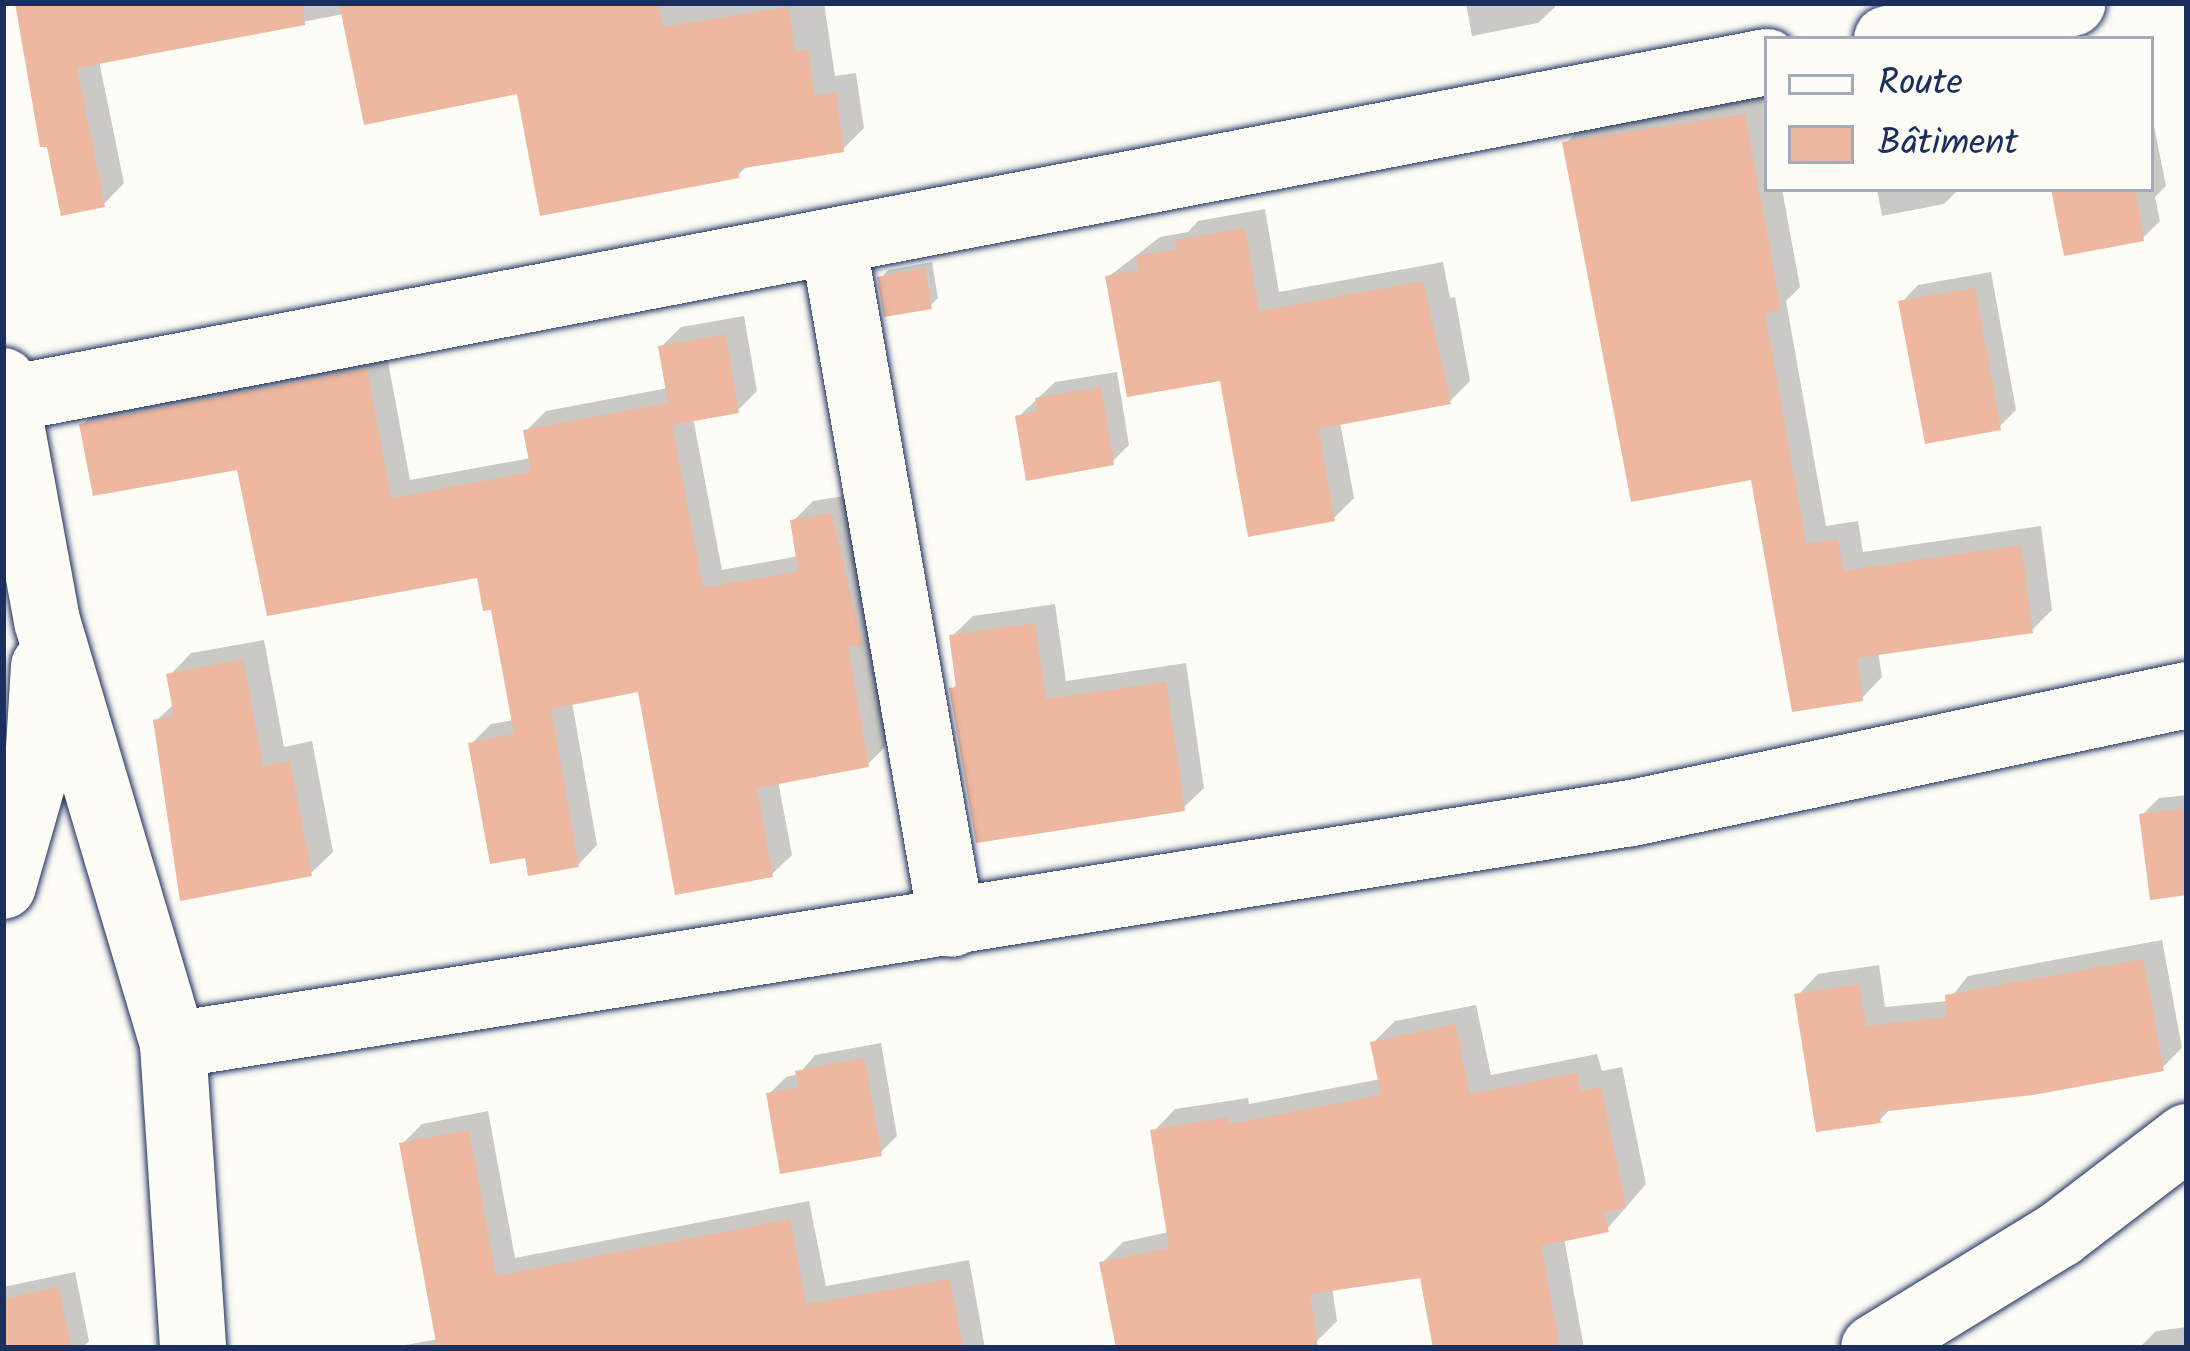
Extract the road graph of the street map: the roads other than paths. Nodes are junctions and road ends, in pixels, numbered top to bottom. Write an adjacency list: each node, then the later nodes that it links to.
1 (2073, 3): 2 (street)
2 (1902, 36)
3 (1764, 63): 4 (street)
4 (833, 241): 5 (street); 9 (street)
5 (4, 393): 6 (street)
6 (47, 621): 8 (street); 10 (street)
7 (2187, 695): 9 (street)
8 (3, 886)
9 (952, 924): 10 (street)
10 (173, 1046): 12 (street)
11 (2187, 1137): 13 (street)
12 (193, 1348)
13 (1874, 1348)

